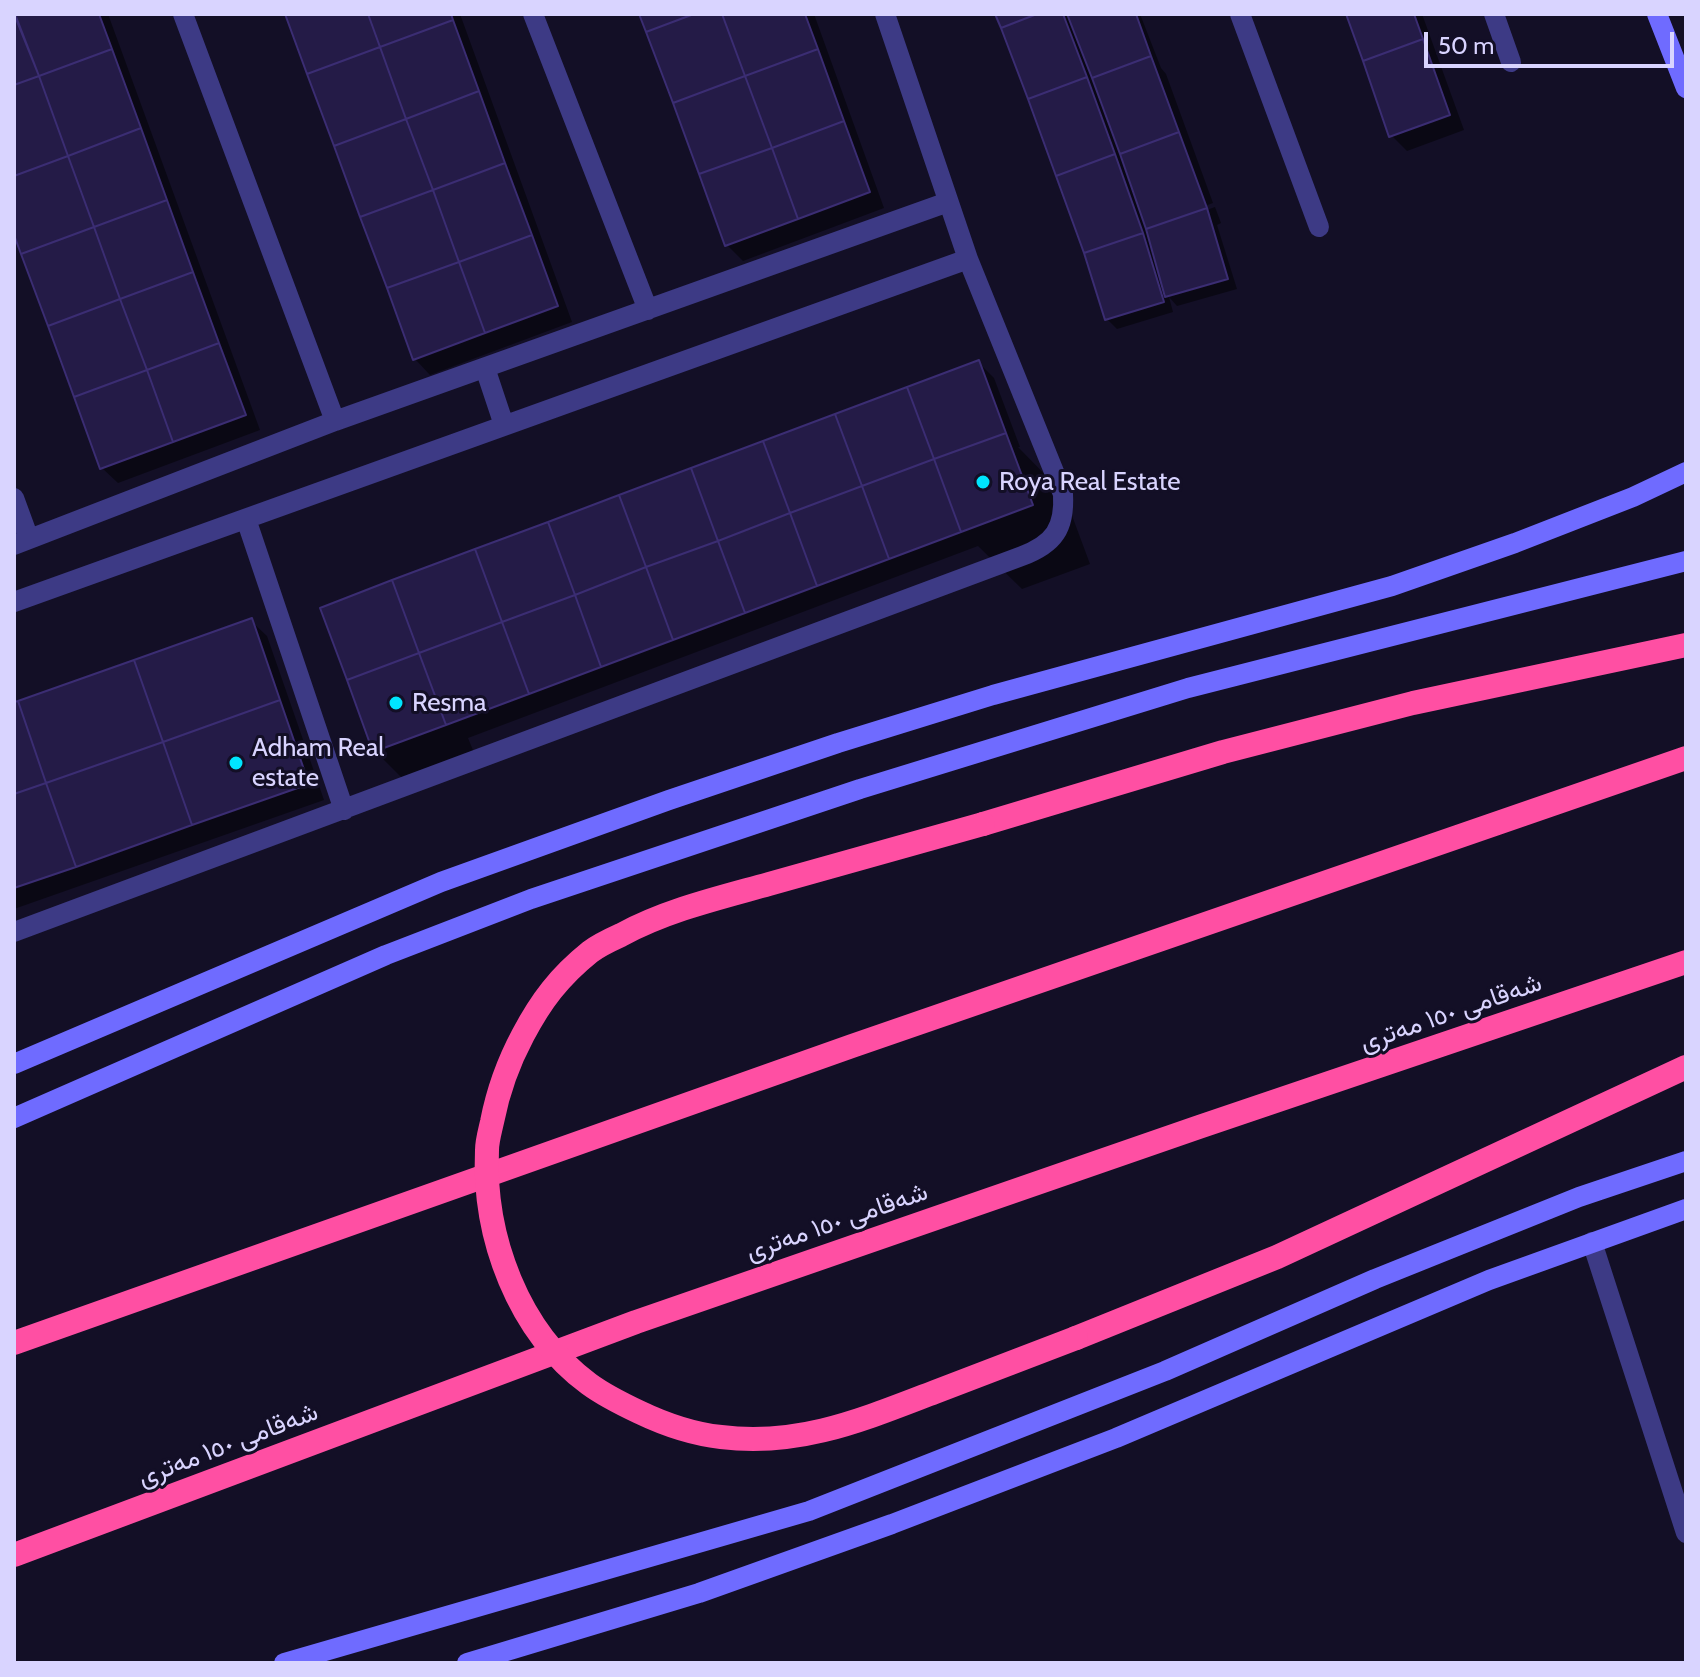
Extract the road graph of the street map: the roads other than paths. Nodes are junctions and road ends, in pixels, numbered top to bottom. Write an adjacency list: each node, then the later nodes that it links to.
1 (183, 14): 14 (street)
2 (533, 14): 12 (street)
3 (885, 14): 9 (street)
4 (1240, 14): 10 (street)
5 (1494, 14): 7 (street)
6 (1657, 14): 8 (street)
7 (1511, 62)
8 (1686, 88)
9 (948, 202): 11 (street); 12 (street)
10 (1319, 227)
11 (968, 259): 15 (street); 24 (street)
12 (648, 310): 13 (street)
13 (485, 368): 14 (street); 15 (street)
14 (335, 421): 19 (street)
15 (504, 425): 18 (street)
16 (1686, 472): 27 (street)
17 (14, 498): 19 (street)
18 (246, 519): 21 (street); 24 (street)
19 (22, 542)
20 (1686, 561): 29 (street)
21 (14, 602)
22 (1686, 645): 28 (highway, bridge)
23 (1686, 758): 33 (highway)
24 (344, 810): 25 (street)
25 (14, 932)
26 (1686, 962): 35 (highway, شەقامی ١٥٠ مەتری)
27 (14, 1064)
28 (1686, 1067)
29 (14, 1118)
30 (1686, 1161): 36 (street)
31 (1686, 1209): 32 (street)
32 (1592, 1242): 34 (street); 37 (street)
33 (14, 1343)
34 (1686, 1533)
35 (14, 1555)
36 (284, 1663)
37 (467, 1663)

